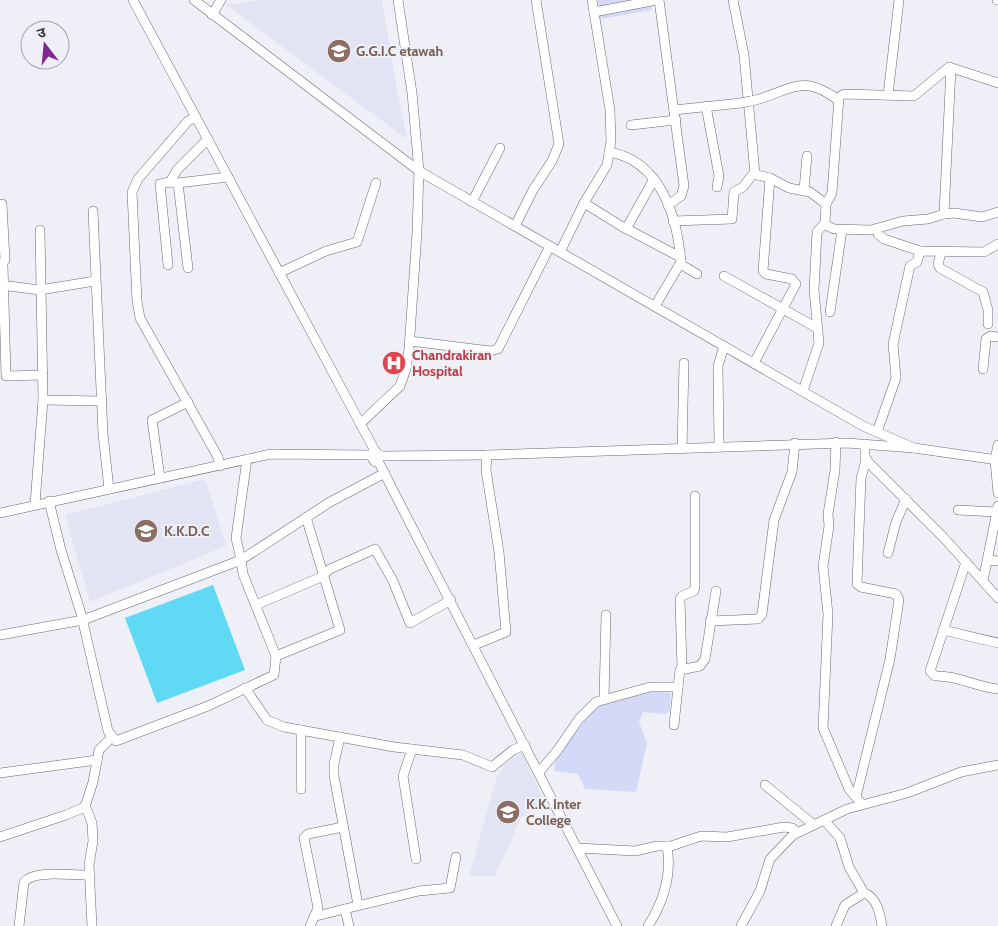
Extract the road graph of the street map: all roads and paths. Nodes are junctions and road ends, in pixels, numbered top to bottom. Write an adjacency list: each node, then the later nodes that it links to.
1 (133, 0): 18 (street)
2 (194, 0): 11 (street)
3 (221, 0): 11 (street)
4 (398, 0): 25 (street)
5 (536, 0): 43 (street)
6 (592, 0): 10 (street)
7 (658, 0): 10 (street); 17 (street)
8 (733, 0): 26 (street)
9 (899, 0): 14 (street)
10 (594, 12): 23 (street)
11 (212, 15): 25 (street)
12 (950, 68): 13 (street); 14 (street); 41 (street)
13 (998, 83)
14 (888, 95): 15 (street)
15 (838, 100): 16 (street, bridge); 37 (street)
16 (706, 106): 17 (street); 32 (street)
17 (674, 110): 19 (street)
18 (196, 117): 21 (street); 79 (street)
19 (676, 120): 20 (street); 38 (street)
20 (631, 124)
21 (208, 139): 27 (street); 30 (street)
22 (500, 148): 34 (street)
23 (610, 152): 29 (street); 35 (street)
24 (807, 156): 33 (street)
25 (419, 171): 34 (street); 70 (street)
26 (755, 174): 28 (street); 42 (street)
27 (228, 178): 30 (street); 58 (street)
28 (770, 178): 33 (street); 65 (street)
29 (654, 179): 38 (street); 45 (street)
30 (174, 183): 56 (street); 57 (street)
31 (376, 183): 58 (street)
32 (717, 187)
33 (804, 190): 37 (street)
34 (472, 202): 43 (street)
35 (584, 203): 45 (street); 52 (street)
36 (2, 204): 55 (street)
37 (826, 204): 44 (street)
38 (668, 205): 42 (street)
39 (93, 211): 61 (street)
40 (998, 212): 41 (street)
41 (944, 214): 47 (street)
42 (673, 221): 54 (street)
43 (515, 226): 50 (street)
44 (823, 226): 47 (street); 68 (street)
45 (627, 228): 54 (street)
46 (40, 230): 63 (street)
47 (842, 230): 66 (street)
48 (878, 234): 51 (street)
49 (998, 244): 53 (street)
50 (550, 246): 52 (street); 70 (street)
51 (920, 251): 53 (street); 81 (street)
52 (560, 252): 64 (street)
53 (941, 253): 67 (street)
54 (681, 260): 59 (street); 64 (street)
55 (2, 265): 75 (street)
56 (168, 265)
57 (188, 268)
58 (279, 273): 80 (street)
59 (697, 274)
60 (724, 276): 65 (street)
61 (95, 281): 63 (street); 78 (street)
62 (9, 286): 63 (street)
63 (40, 290): 75 (street)
64 (655, 306): 71 (street)
65 (782, 309): 68 (street); 73 (street)
66 (830, 312)
67 (988, 324)
68 (817, 328): 76 (street)
69 (998, 338): 74 (street)
70 (410, 341): 80 (street)
71 (724, 346): 73 (street); 86 (street)
72 (684, 363): 87 (street)
73 (754, 363): 76 (street)
74 (983, 369)
75 (43, 375): 77 (street)
76 (803, 391): 81 (street)
77 (43, 400): 78 (street); 102 (street)
78 (102, 400): 97 (street)
79 (188, 402): 94 (street); 96 (street)
80 (360, 424): 90 (street)
81 (877, 432): 88 (street)
82 (836, 442): 83 (street); 84 (street); 144 (street)
83 (795, 444): 86 (street); 121 (street)
84 (865, 444): 88 (street); 92 (street)
85 (998, 445): 93 (street)
86 (718, 446): 87 (street)
87 (682, 448): 89 (street)
88 (914, 448): 93 (street)
89 (487, 455): 90 (street); 125 (street)
90 (376, 456): 91 (street); 95 (street)
91 (248, 460): 94 (street); 109 (street)
92 (866, 460): 100 (street); 144 (street)
93 (996, 460): 98 (street)
94 (220, 466): 96 (street)
95 (385, 473): 107 (street); 117 (street)
96 (160, 478): 97 (street)
97 (109, 489): 101 (street)
98 (998, 493)
99 (695, 496): 127 (street)
100 (906, 499): 108 (street); 112 (street)
101 (49, 501): 102 (street); 120 (street)
102 (35, 504): 106 (street)
103 (998, 506): 105 (street)
104 (958, 510): 105 (street)
105 (997, 512): 110 (street)
106 (0, 513)
107 (306, 517): 109 (street); 113 (street)
108 (888, 553)
109 (241, 560): 118 (street); 120 (street)
110 (988, 560): 111 (street); 114 (street)
111 (998, 560)
112 (966, 562): 114 (street); 122 (street)
113 (323, 575): 117 (street); 118 (street); 126 (street)
114 (983, 581): 116 (street)
115 (716, 591): 121 (street)
116 (998, 598)
117 (451, 600): 125 (street)
118 (256, 605): 126 (street)
119 (606, 615): 131 (street)
120 (83, 620): 123 (street); 135 (street)
121 (710, 621): 127 (street)
122 (943, 630): 124 (street); 130 (street)
123 (0, 634)
124 (998, 643)
125 (474, 645): 136 (street)
126 (276, 656): 129 (street)
127 (682, 669): 128 (street)
128 (678, 687): 131 (street); 132 (street)
129 (245, 688): 133 (street); 135 (street)
130 (998, 689)
131 (604, 699): 141 (street)
132 (674, 725)
133 (301, 730): 134 (street); 143 (street)
134 (340, 736): 137 (street); 148 (street)
135 (112, 737): 138 (street)
136 (525, 745): 137 (street); 141 (street)
137 (412, 749): 154 (street)
138 (98, 760): 140 (street); 145 (street)
139 (998, 765): 144 (street)
140 (0, 772)
141 (539, 772): 152 (street)
142 (765, 785): 147 (street)
143 (301, 789)
144 (859, 801): 146 (street)
145 (85, 805): 150 (street); 155 (street)
146 (824, 820): 147 (street); 156 (street)
147 (814, 825): 149 (street)
148 (343, 827): 157 (street); 159 (street)
149 (797, 832): 151 (street); 166 (street)
150 (0, 837)
151 (667, 846): 152 (street); 165 (street)
152 (578, 848): 164 (street)
153 (456, 857): 157 (street)
154 (416, 859)
155 (89, 875): 160 (street); 161 (street)
156 (864, 893): 167 (street); 168 (street)
157 (358, 905): 158 (street)
158 (345, 909): 159 (street); 163 (street)
159 (316, 916): 162 (street)
160 (19, 926)
161 (92, 926)
162 (310, 926)
163 (350, 926)
164 (617, 926)
165 (648, 926)
166 (741, 926)
167 (836, 926)
168 (882, 926)

